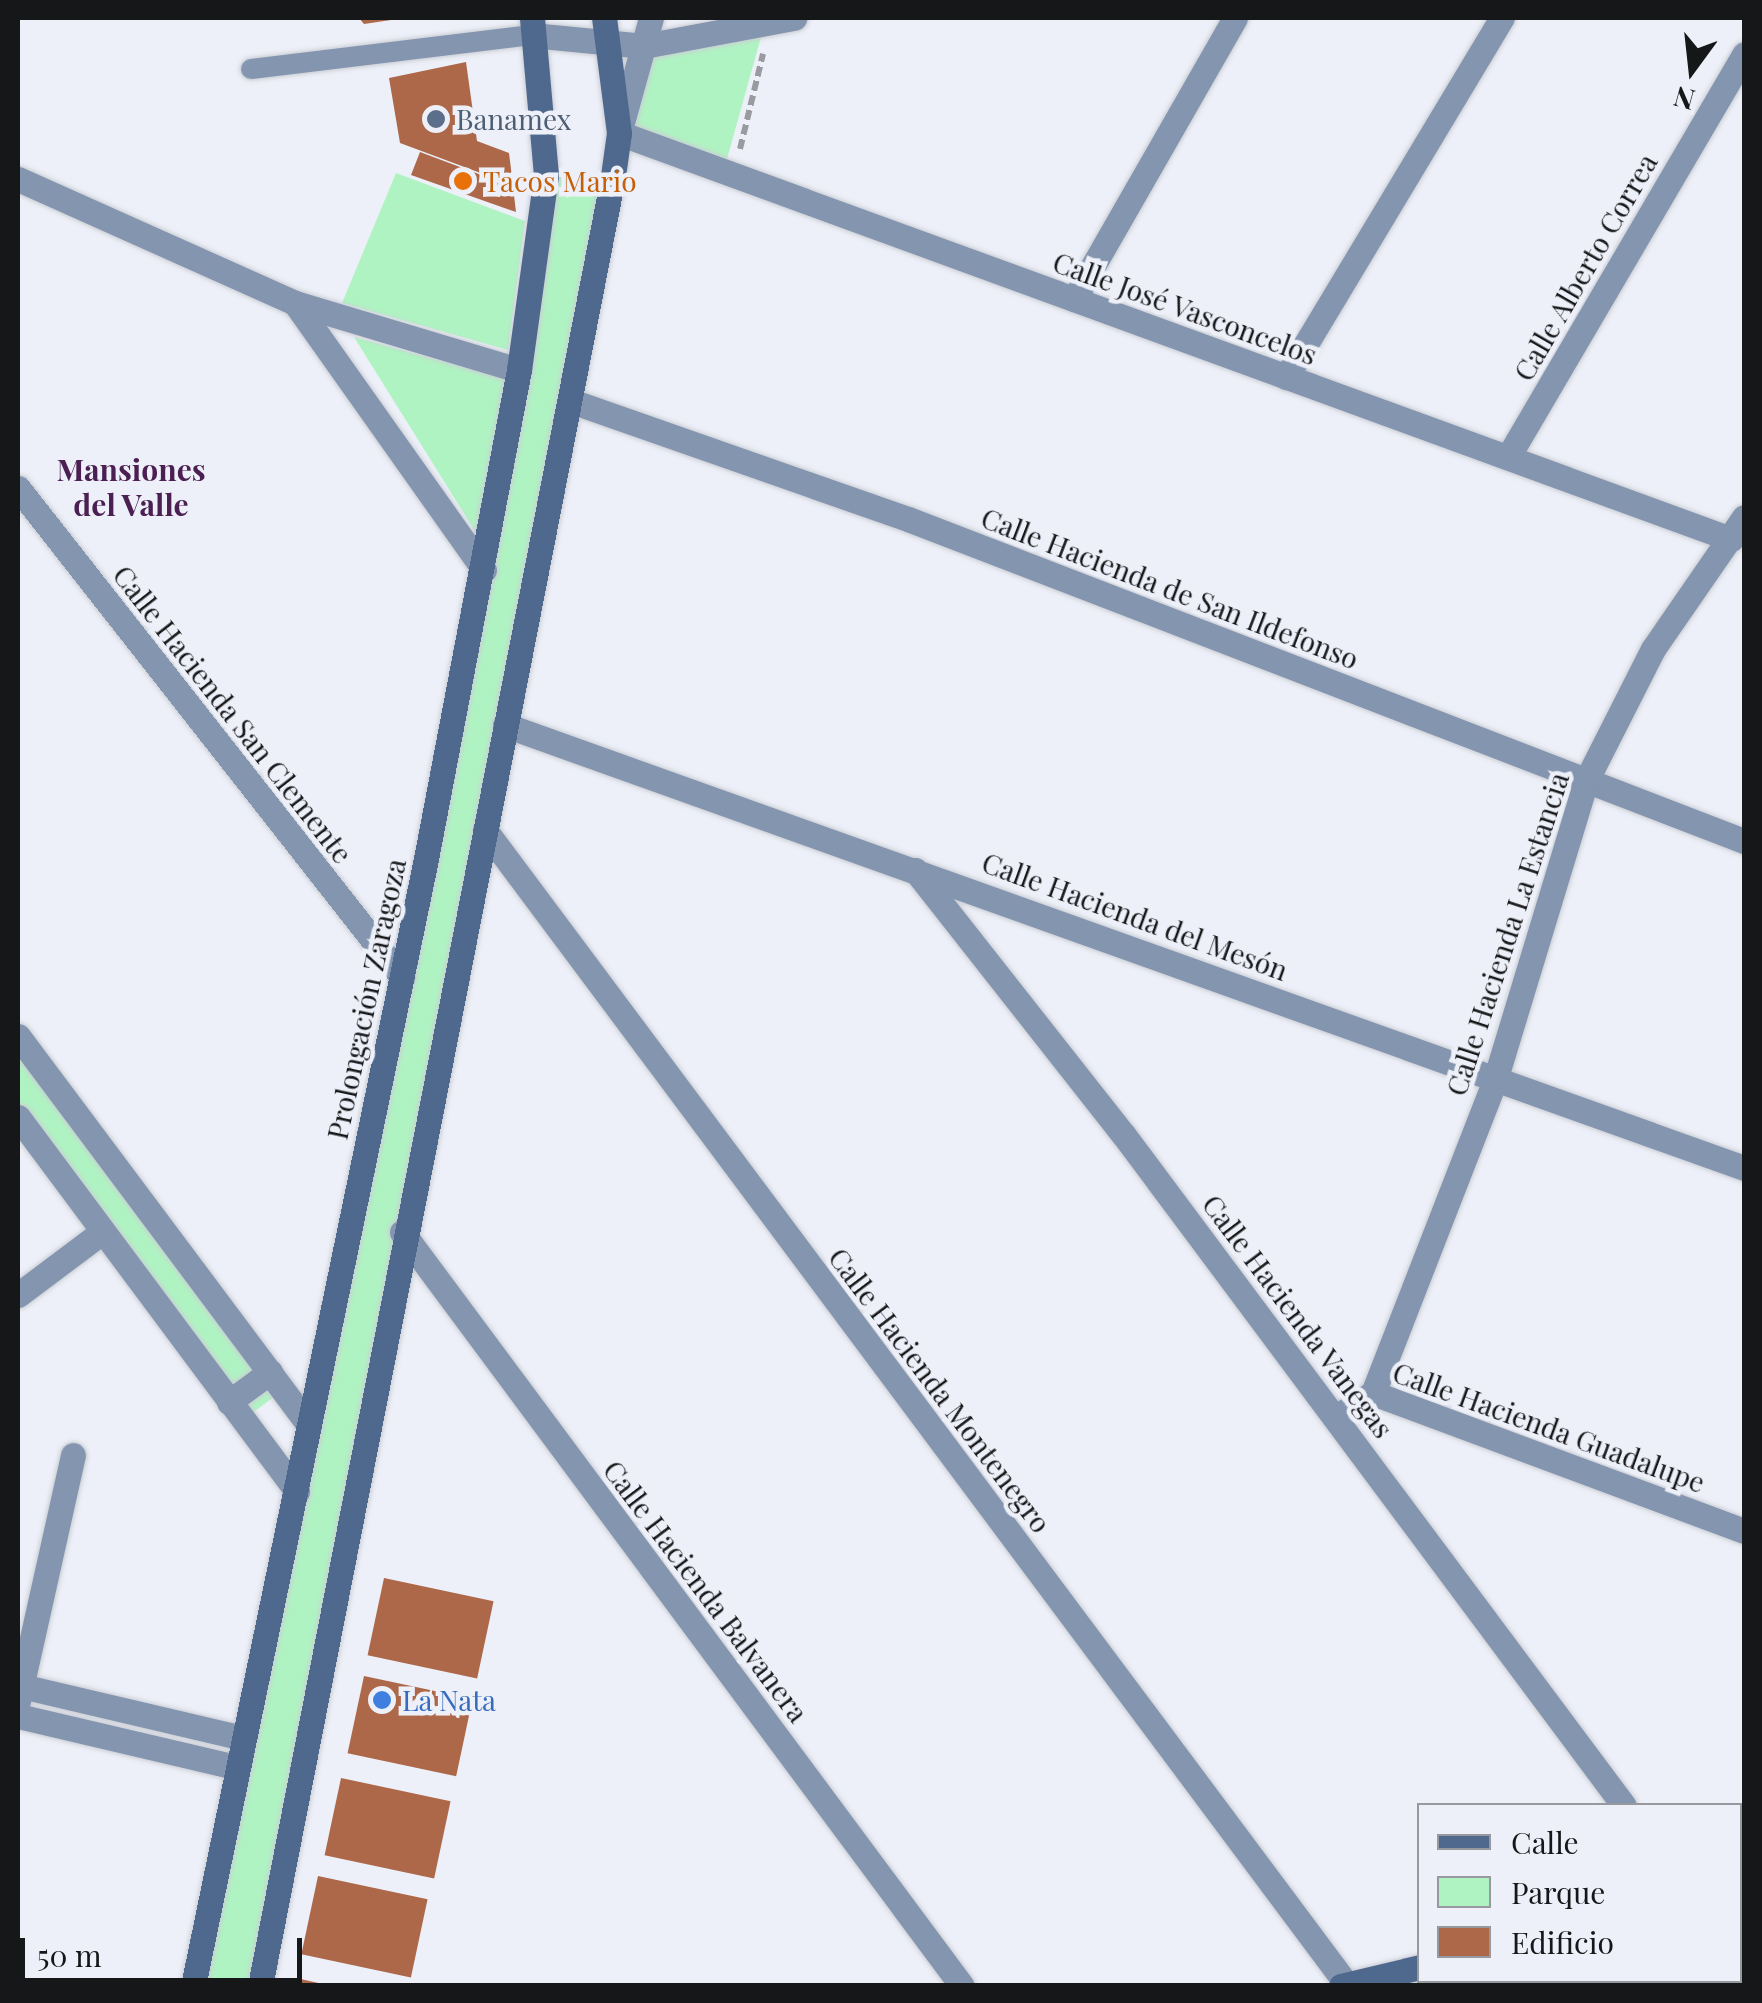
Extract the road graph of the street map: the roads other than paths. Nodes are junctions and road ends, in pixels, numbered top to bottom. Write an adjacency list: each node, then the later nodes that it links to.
1 (604, 18): 7 (main road)
2 (651, 18): 8 (street)
3 (1236, 18): 13 (street)
4 (1502, 18): 16 (street)
5 (782, 20): 8 (street)
6 (532, 26): 7 (street); 10 (lane); 15 (main road, Prolongación Zaragoza)
7 (606, 45): 8 (street); 11 (main road)
8 (644, 46): 11 (street)
9 (1744, 54): 18 (street, Calle Alberto Correa)
10 (251, 69)
11 (619, 133): 13 (street, Calle José Vasconcelos); 17 (main road)
12 (18, 178): 14 (street)
13 (1074, 299): 16 (street, Calle José Vasconcelos)
14 (296, 303): 15 (street); 22 (street)
15 (519, 370): 22 (main road, Prolongación Zaragoza)
16 (1286, 377): 18 (street, Calle José Vasconcelos)
17 (571, 401): 23 (main road); 24 (street, Calle Hacienda de San Ildefonso)
18 (1508, 458): 21 (street, Calle José Vasconcelos)
19 (18, 488): 28 (street, Calle Hacienda San Clemente)
20 (1744, 517): 21 (street, Calle Hacienda La Estancia)
21 (1731, 539): 24 (street, Calle Hacienda La Estancia)
22 (484, 570): 28 (main road, Prolongación Zaragoza)
23 (505, 725): 25 (main road); 27 (street, Calle Hacienda del Mesón)
24 (1586, 781): 26 (street, Calle Hacienda de San Ildefonso); 30 (street, Calle Hacienda La Estancia)
25 (484, 830): 34 (main road); 50 (street, Calle Hacienda Montenegro)
26 (1744, 841)
27 (916, 870): 30 (street, Calle Hacienda del Mesón); 39 (street, Calle Hacienda Vanegas)
28 (402, 978): 40 (main road, Prolongación Zaragoza)
29 (18, 1036): 36 (street)
30 (1496, 1077): 32 (street, Calle Hacienda del Mesón); 37 (street, Calle Hacienda La Estancia)
31 (18, 1118): 33 (street)
32 (1744, 1168)
33 (102, 1232): 35 (street); 38 (street)
34 (402, 1232): 52 (main road); 53 (street, Calle Hacienda Balvanera)
35 (18, 1295)
36 (270, 1372): 38 (street); 40 (street)
37 (1373, 1392): 39 (street, Calle Hacienda Guadalupe); 43 (street, Calle Hacienda Guadalupe)
38 (230, 1402): 42 (street)
39 (1336, 1416): 48 (street, Calle Hacienda Vanegas)
40 (309, 1424): 42 (main road, Prolongación Zaragoza)
41 (73, 1455): 44 (street)
42 (296, 1491): 46 (main road, Prolongación Zaragoza)
43 (1744, 1531)
44 (19, 1693): 46 (street)
45 (18, 1716): 47 (street)
46 (243, 1738): 47 (main road, Prolongación Zaragoza)
47 (236, 1767): 51 (main road, Prolongación Zaragoza)
48 (1622, 1803)
49 (1417, 1969): 50 (main road)
50 (1345, 1985)
51 (193, 1986)
52 (260, 1986)
53 (962, 1986)

